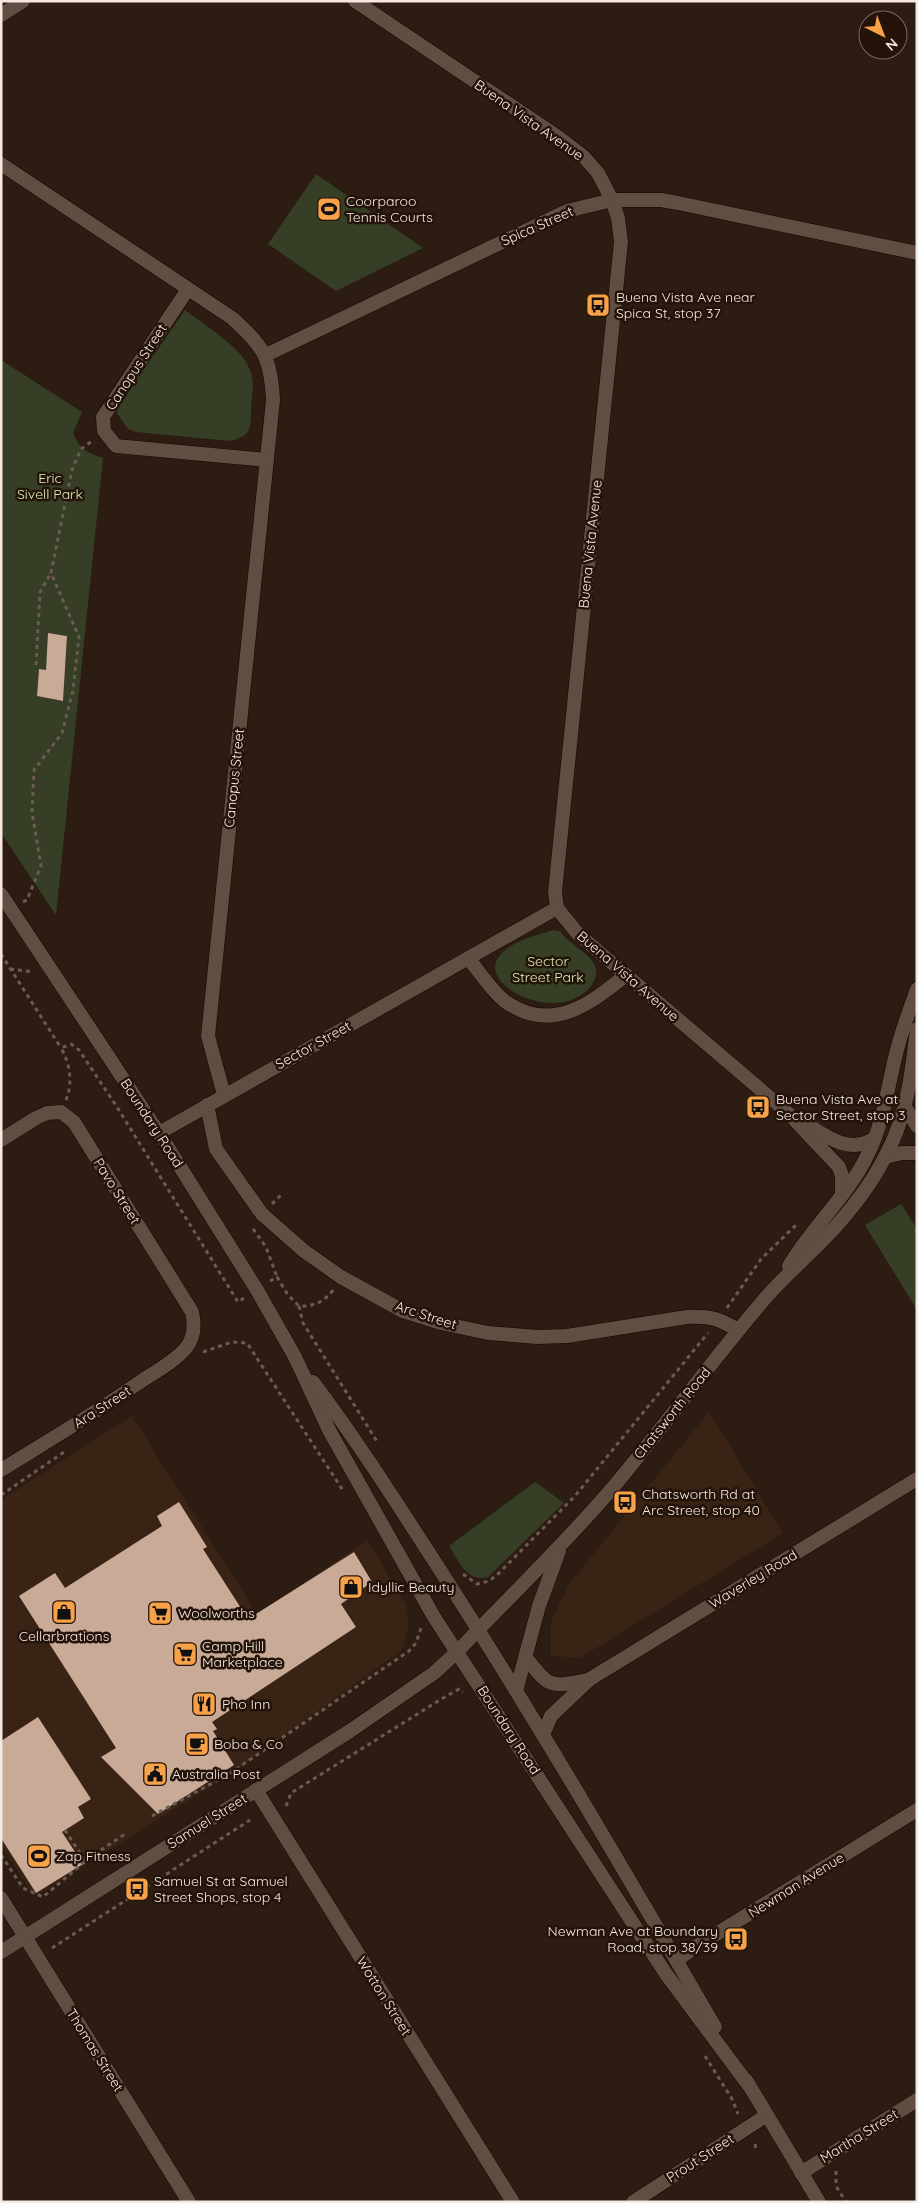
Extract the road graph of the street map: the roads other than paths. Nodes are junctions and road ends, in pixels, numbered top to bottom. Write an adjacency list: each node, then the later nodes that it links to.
1 (23, 1): 3 (street)
2 (354, 1): 5 (street, Buena Vista Avenue)
3 (1, 15)
4 (1, 164): 7 (street, Canopus Street)
5 (612, 200): 6 (street, Spica Street); 8 (street, Spica Street); 11 (street, Buena Vista Avenue)
6 (917, 252)
7 (188, 289): 8 (street, Canopus Street); 9 (street, Canopus Street)
8 (266, 354): 9 (street, Canopus Street)
9 (267, 460): 16 (street, Canopus Street)
10 (1, 894): 21 (street, Boundary Road)
11 (557, 908): 12 (street, Sector Street); 13 (street, Buena Vista Avenue)
12 (468, 958): 13 (street); 16 (street, Sector Street)
13 (626, 975): 19 (street, Buena Vista Avenue)
14 (917, 989): 22 (street, Chatsworth Road)
15 (917, 1029): 18 (street, Chatsworth Road)
16 (224, 1095): 17 (street, Sector Street)
17 (206, 1105): 21 (street, Sector Street); 28 (street, Arc Street)
18 (905, 1107): 20 (street); 25 (street, Chatsworth Road)
19 (788, 1113): 22 (street, Buena Vista Avenue); 26 (street, Buena Vista Avenue)
20 (917, 1126)
21 (159, 1133): 30 (street, Boundary Road)
22 (875, 1138): 26 (street, Chatsworth Road)
23 (1, 1140): 29 (street, Pavo Street)
24 (917, 1153): 25 (street)
25 (885, 1157): 27 (street, Chatsworth Road)
26 (842, 1194): 27 (street, Chatsworth Road)
27 (781, 1280): 28 (street, Chatsworth Road)
28 (738, 1330): 33 (street, Chatsworth Road)
29 (194, 1334): 31 (street, Ara Street)
30 (295, 1357): 34 (street, Boundary Road); 35 (street, Boundary Road)
31 (1, 1470)
32 (917, 1480): 37 (street, Waverley Road)
33 (562, 1545): 34 (street, Chatsworth Road); 36 (street, Chatsworth Road)
34 (478, 1630): 35 (street, Chatsworth Road); 38 (street, Boundary Road)
35 (458, 1652): 40 (street, Samuel Street); 46 (street, Boundary Road)
36 (526, 1658): 37 (street, Waverley Road); 38 (street, Chatsworth Road)
37 (590, 1680): 39 (street, Waverley Road)
38 (516, 1691): 39 (street, Boundary Road)
39 (543, 1735): 45 (street, Boundary Road)
40 (256, 1790): 43 (street, Samuel Street); 51 (street, Wotton Street)
41 (917, 1810): 45 (street, Newman Avenue)
42 (1, 1898): 43 (street, Thomas Street)
43 (25, 1936): 44 (street, Samuel Street); 50 (street, Thomas Street)
44 (1, 1952)
45 (677, 1960): 46 (street, Boundary Road)
46 (750, 2087): 48 (street, Boundary Road)
47 (917, 2100): 49 (street, Martha Street)
48 (766, 2115): 49 (street, Boundary Road); 52 (street, Prout Street)
49 (801, 2173): 53 (street, Boundary Road)
50 (189, 2202)
51 (513, 2202)
52 (634, 2202)
53 (819, 2202)

